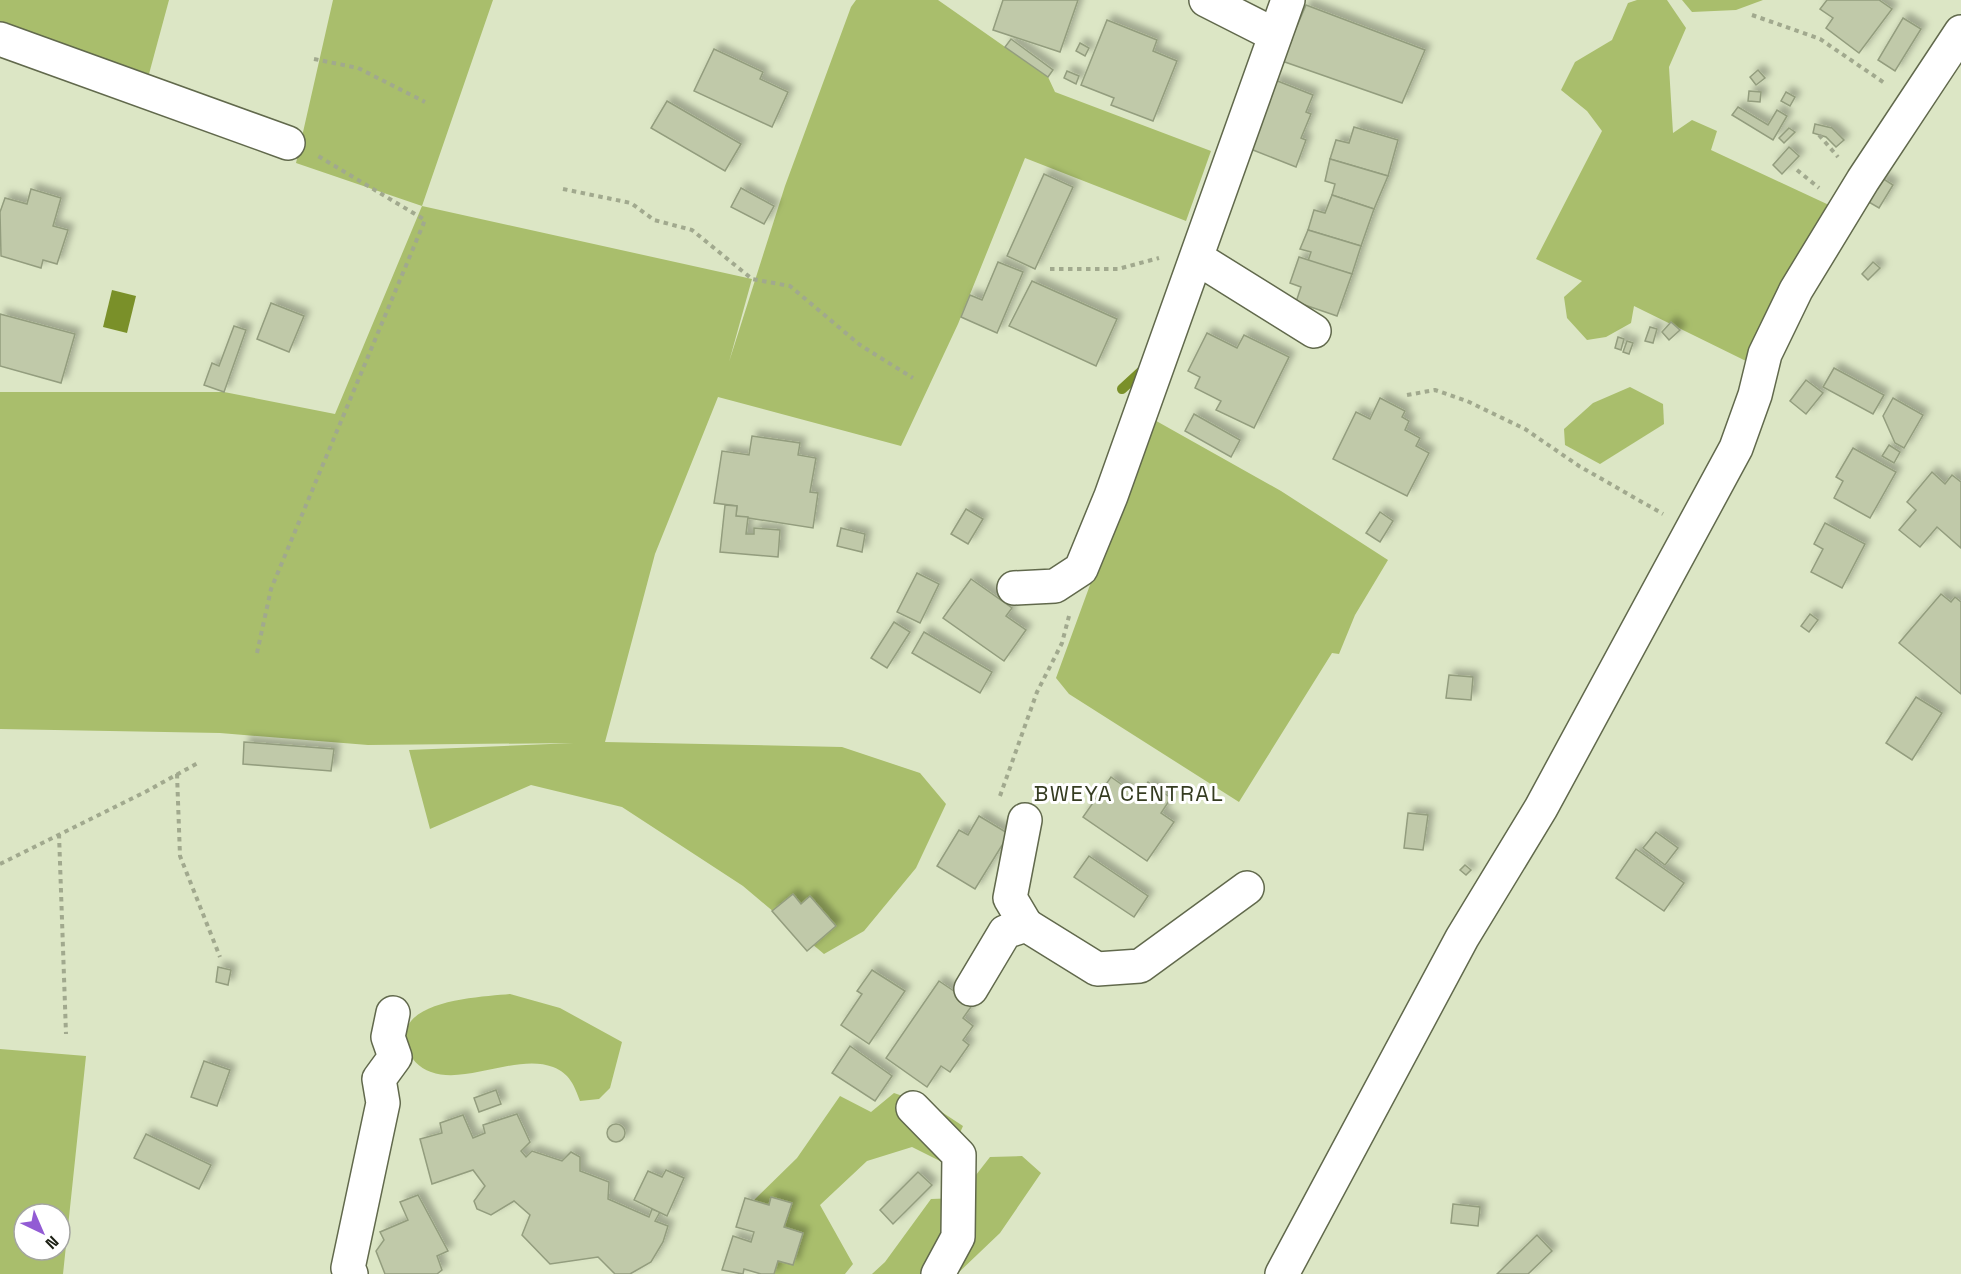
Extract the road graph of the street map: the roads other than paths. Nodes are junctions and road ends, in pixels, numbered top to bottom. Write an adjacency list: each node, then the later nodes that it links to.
1 (1206, 0): 4 (street)
2 (1288, 0): 4 (street)
3 (1961, 32): 18 (street)
4 (1275, 35): 7 (street)
5 (0, 39): 6 (street)
6 (288, 143)
7 (1199, 252): 8 (street); 9 (street)
8 (1314, 331)
9 (1014, 588)
10 (1025, 820): 12 (street)
11 (1247, 888): 12 (street)
12 (1026, 925): 13 (street)
13 (971, 989)
14 (393, 1013): 16 (street)
15 (913, 1108): 17 (street)
16 (351, 1274)
17 (938, 1274)
18 (1282, 1274)

